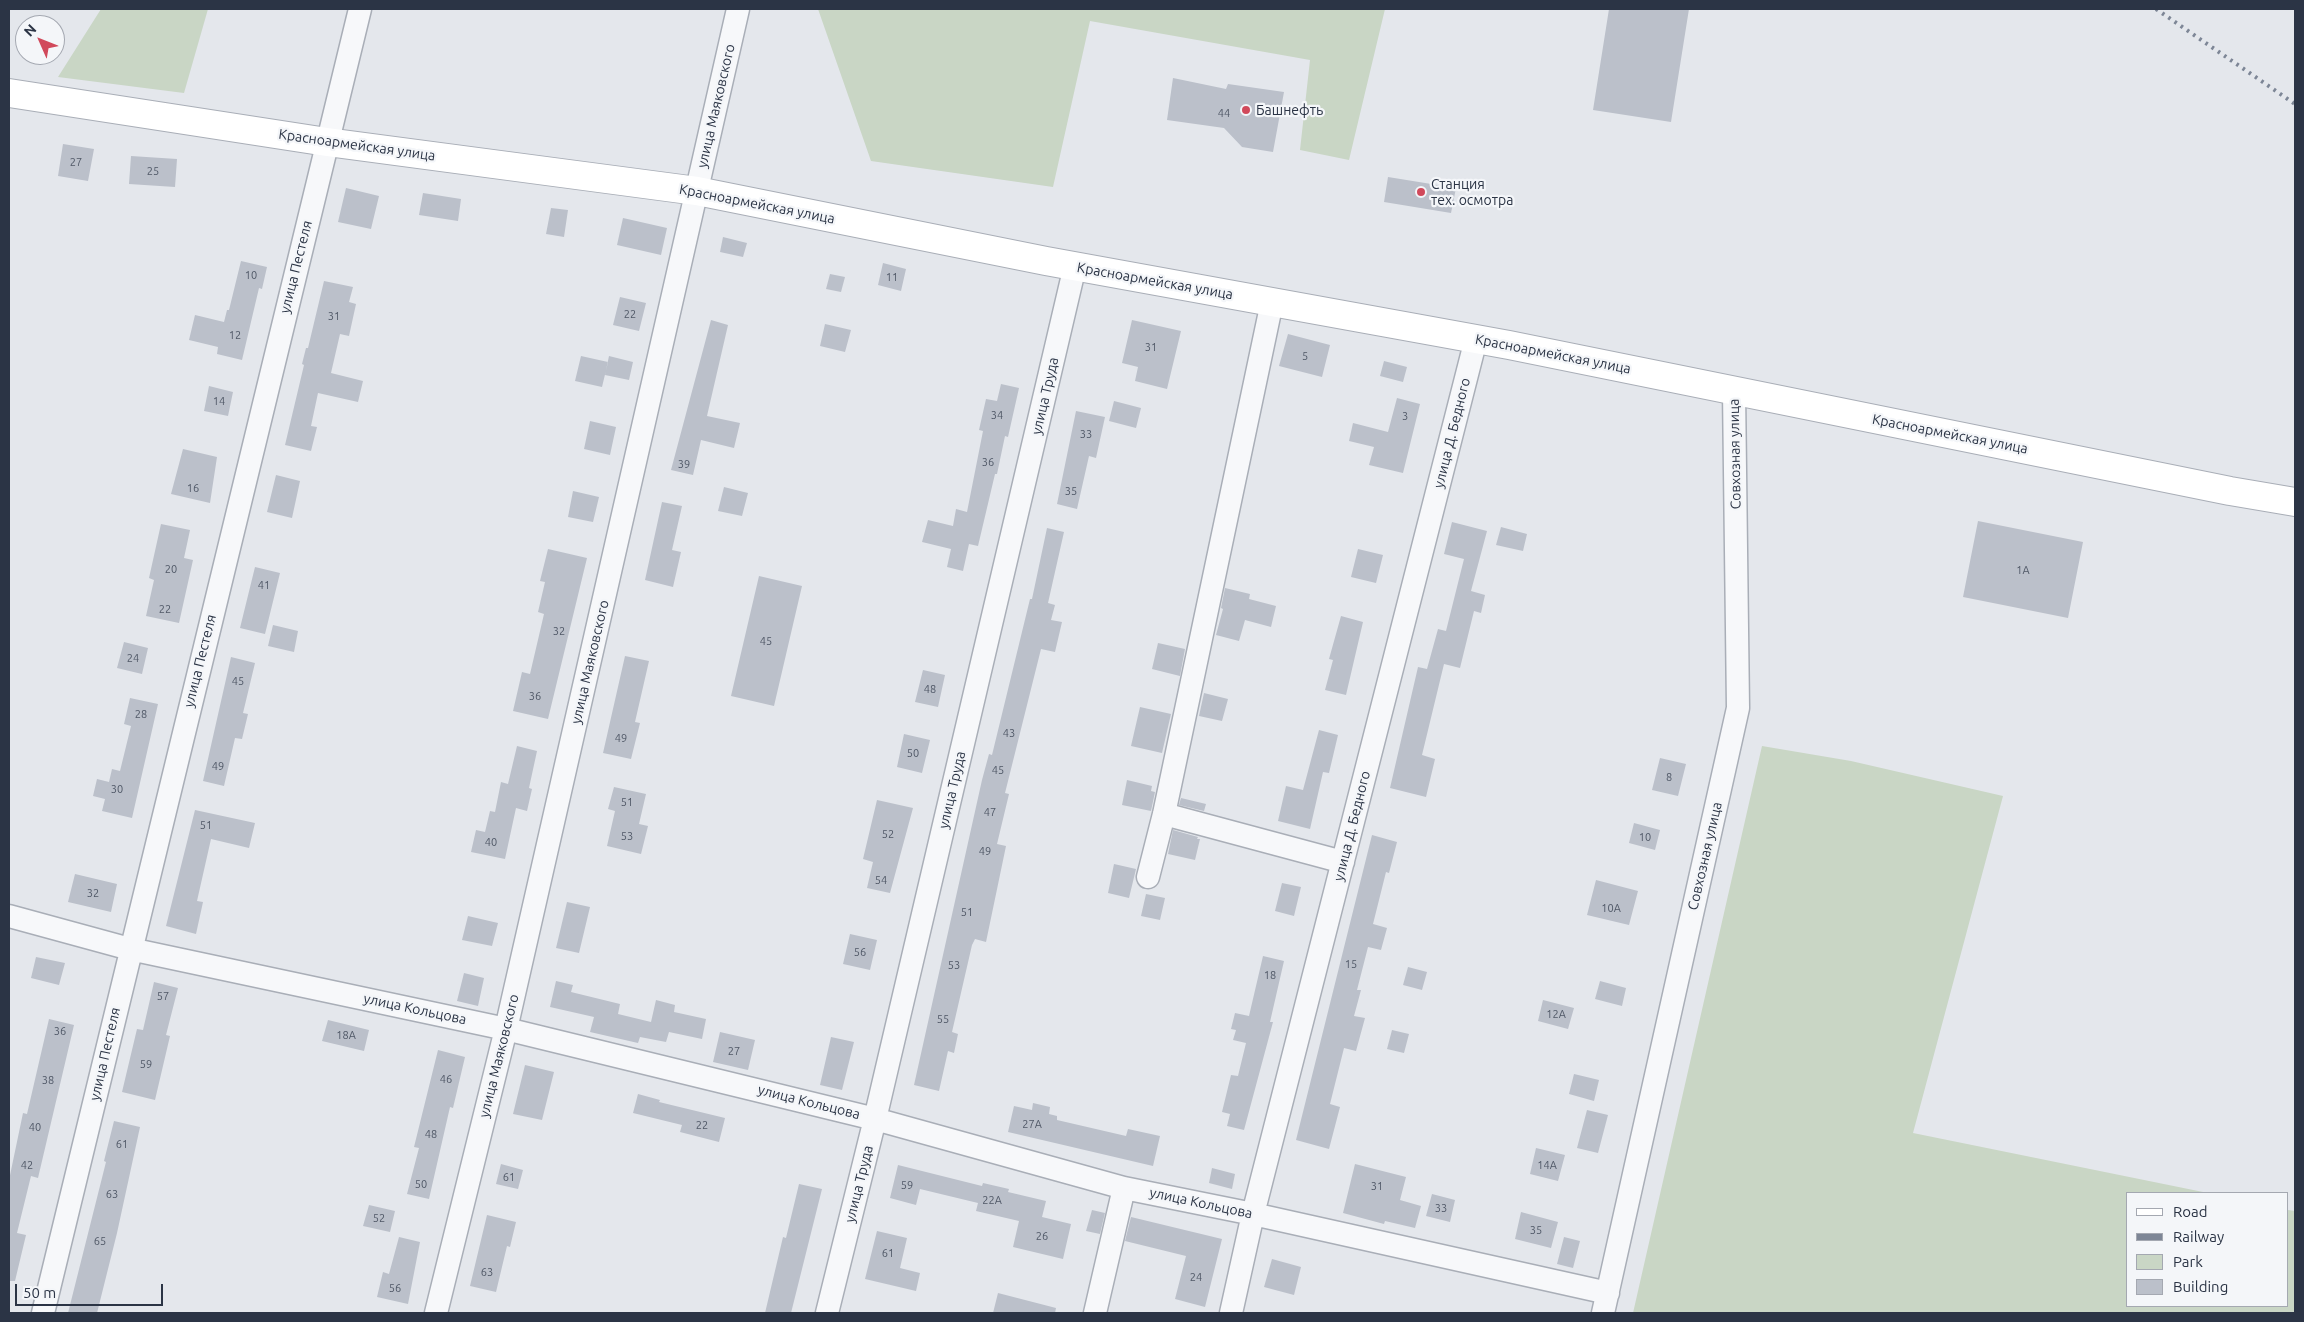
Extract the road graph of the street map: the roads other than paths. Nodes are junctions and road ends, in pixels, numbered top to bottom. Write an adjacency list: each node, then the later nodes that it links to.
1 (360, 9): 4 (street, улица Пестеля)
2 (738, 9): 5 (street, улица Маяковского)
3 (9, 93): 4 (main road, Красноармейская улица)
4 (327, 142): 5 (main road, Красноармейская улица); 15 (street, улица Пестеля)
5 (696, 191): 6 (main road, Красноармейская улица); 16 (street, улица Маяковского)
6 (1076, 266): 7 (main road, Красноармейская улица); 17 (street, улица Труда)
7 (1272, 302): 8 (main road, Красноармейская улица); 11 (street)
8 (1476, 339): 9 (main road, Красноармейская улица); 12 (street, улица Д. Бедного)
9 (1734, 390): 10 (main road, Красноармейская улица); 20 (street, Совхозная улица)
10 (2295, 502)
11 (1164, 814): 12 (street); 13 (street)
12 (1343, 862): 19 (street, улица Д. Бедного)
13 (1148, 877)
14 (9, 916): 15 (street, улица Кольцова)
15 (130, 949): 16 (street, улица Кольцова); 21 (street, улица Пестеля)
16 (506, 1029): 17 (street, улица Кольцова); 22 (street, улица Маяковского)
17 (875, 1119): 18 (street, улица Кольцова); 23 (street, улица Труда)
18 (1124, 1188): 19 (street, улица Кольцова); 24 (street)
19 (1253, 1214): 20 (street, улица Кольцова); 25 (street, улица Д. Бедного)
20 (1605, 1303)
21 (42, 1313)
22 (436, 1313)
23 (827, 1313)
24 (1095, 1313)
25 (1231, 1313)

